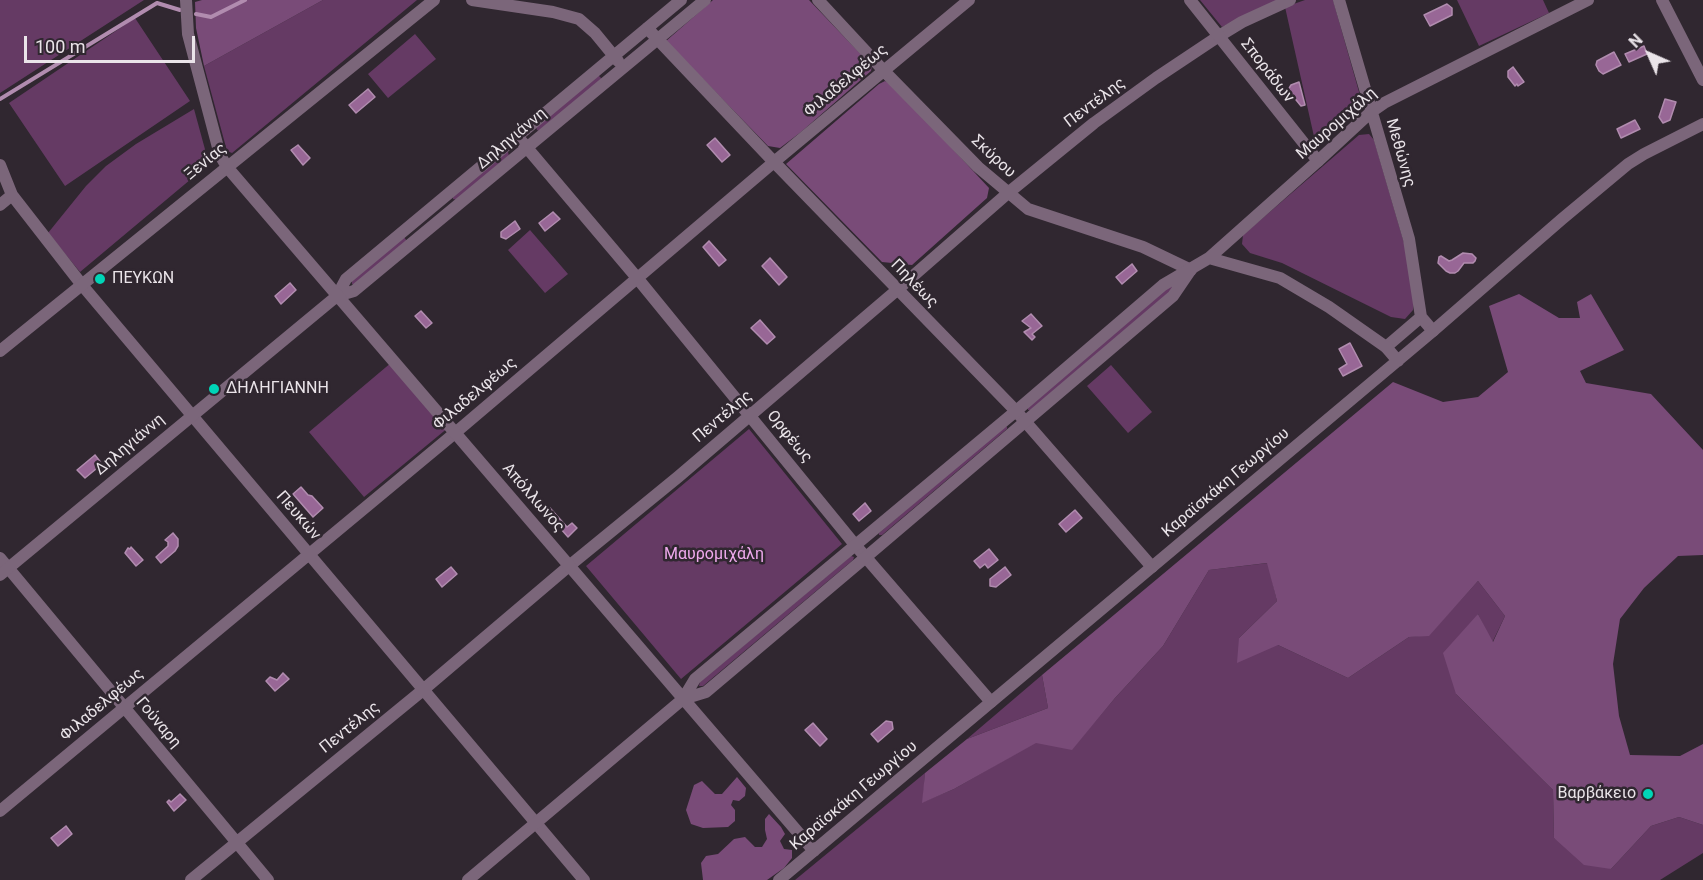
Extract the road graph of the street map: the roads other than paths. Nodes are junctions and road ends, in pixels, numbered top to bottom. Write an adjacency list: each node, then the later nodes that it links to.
1 (186, 0): 27 (street, Απόλλωνος)
2 (434, 0): 27 (street, Ξενίας)
3 (472, 0): 16 (street)
4 (681, 0): 13 (street, Δηληγιάννη)
5 (705, 0): 15 (street, Δηληγιάννη)
6 (819, 0): 18 (street, Σκύρου)
7 (969, 0): 18 (street, Φιλαδελφέως)
8 (1190, 0): 14 (street, Σποράδων)
9 (1290, 0): 14 (street, Πεντέλης)
10 (1339, 0): 20 (street, Μεθώνης)
11 (1588, 0): 20 (street, Μαυρομιχάλη)
12 (1662, 0): 19 (street)
13 (647, 28): 15 (street, Πηλέως); 16 (street, Δηληγιάννη)
14 (1219, 36): 24 (street, Σποράδων); 28 (street, Πεντέλης)
15 (657, 39): 17 (street, Δηληγιάννη); 25 (street, Πηλέως)
16 (613, 55): 17 (street); 22 (street, Δηληγιάννη)
17 (623, 66): 23 (street, Δηληγιάννη)
18 (884, 71): 25 (street, Φιλαδελφέως); 28 (street, Σκύρου)
19 (1703, 80)
20 (1371, 112): 24 (street, Μαυρομιχάλη); 39 (street, Μεθώνης)
21 (1703, 124): 40 (street, Καραϊσκάκη Γεωργίου)
22 (517, 136): 23 (street, Ορφέως); 31 (street, Δηληγιάννη)
23 (527, 148): 32 (street, Δηληγιάννη); 35 (street, Ορφέως)
24 (1318, 161): 33 (street, Μαυρομιχάλη)
25 (774, 162): 35 (street, Φιλαδελφέως); 37 (street, Πηλέως)
26 (0, 165): 29 (street, Πευκών)
27 (227, 167): 36 (street, Ξενίας); 38 (street, Απόλλωνος)
28 (1008, 193): 34 (street, Σκύρου); 37 (street, Πεντέλης)
29 (12, 195): 30 (street); 36 (street, Πευκών)
30 (0, 205)
31 (424, 214): 32 (street); 38 (street, Δηληγιάννη)
32 (434, 225): 38 (street, Δηληγιάννη)
33 (1209, 258): 34 (street, Μαυρομιχάλη); 41 (street)
34 (1191, 270): 44 (street, Μαυρομιχάλη); 47 (street, Μαυρομιχάλη)
35 (638, 279): 46 (street, Ορφέως); 48 (street, Φιλαδελφέως)
36 (82, 285): 42 (street, Ξενίας); 45 (street, Πευκών)
37 (897, 290): 44 (street, Πηλέως); 46 (street, Πεντέλης)
38 (337, 296): 45 (street, Δηληγιάννη); 48 (street, Απόλλωνος)
39 (1421, 317): 40 (street); 41 (street)
40 (1433, 331): 43 (street, Καραϊσκάκη Γεωργίου)
41 (1386, 347): 43 (street)
42 (0, 351)
43 (1398, 361): 54 (street, Καραϊσκάκη Γεωργίου)
44 (1016, 411): 47 (street, Πηλέως); 49 (street, Μαυρομιχάλη)
45 (191, 416): 50 (street, Πευκών); 53 (street, Δηληγιάννη)
46 (750, 416): 49 (street, Ορφέως); 52 (street, Πεντέλης)
47 (1025, 422): 51 (street, Μαυρομιχάλη); 54 (street, Πηλέως)
48 (455, 433): 50 (street, Φιλαδελφέως); 52 (street, Απόλλωνος)
49 (856, 546): 51 (street, Ορφέως); 56 (street, Μαυρομιχάλη)
50 (309, 554): 55 (street, Πευκών); 58 (street, Φιλαδελφέως)
51 (866, 557): 56 (street, Μαυρομιχάλη); 57 (street, Ορφέως)
52 (569, 566): 55 (street, Πεντέλης); 56 (street, Απόλλωνος)
53 (3, 567): 58 (street, Γούναρη)
54 (1152, 567): 57 (street, Καραϊσκάκη Γεωργίου)
55 (423, 690): 60 (street, Πευκών); 61 (street, Πεντέλης)
56 (683, 699): 60 (street, Μαυρομιχάλη); 62 (street, Απόλλωνος)
57 (991, 702): 62 (street, Καραϊσκάκη Γεωργίου)
58 (124, 708): 59 (street, Φιλαδελφέως); 61 (street, Γούναρη)
59 (0, 812)
60 (535, 824): 65 (street, Μαυρομιχάλη); 66 (street, Πευκών)
61 (237, 843): 63 (street, Πεντέλης); 64 (street, Γούναρη)
62 (814, 851): 67 (street, Καραϊσκάκη Γεωργίου)
63 (191, 880)
64 (268, 880)
65 (468, 880)
66 (584, 880)
67 (779, 880)

